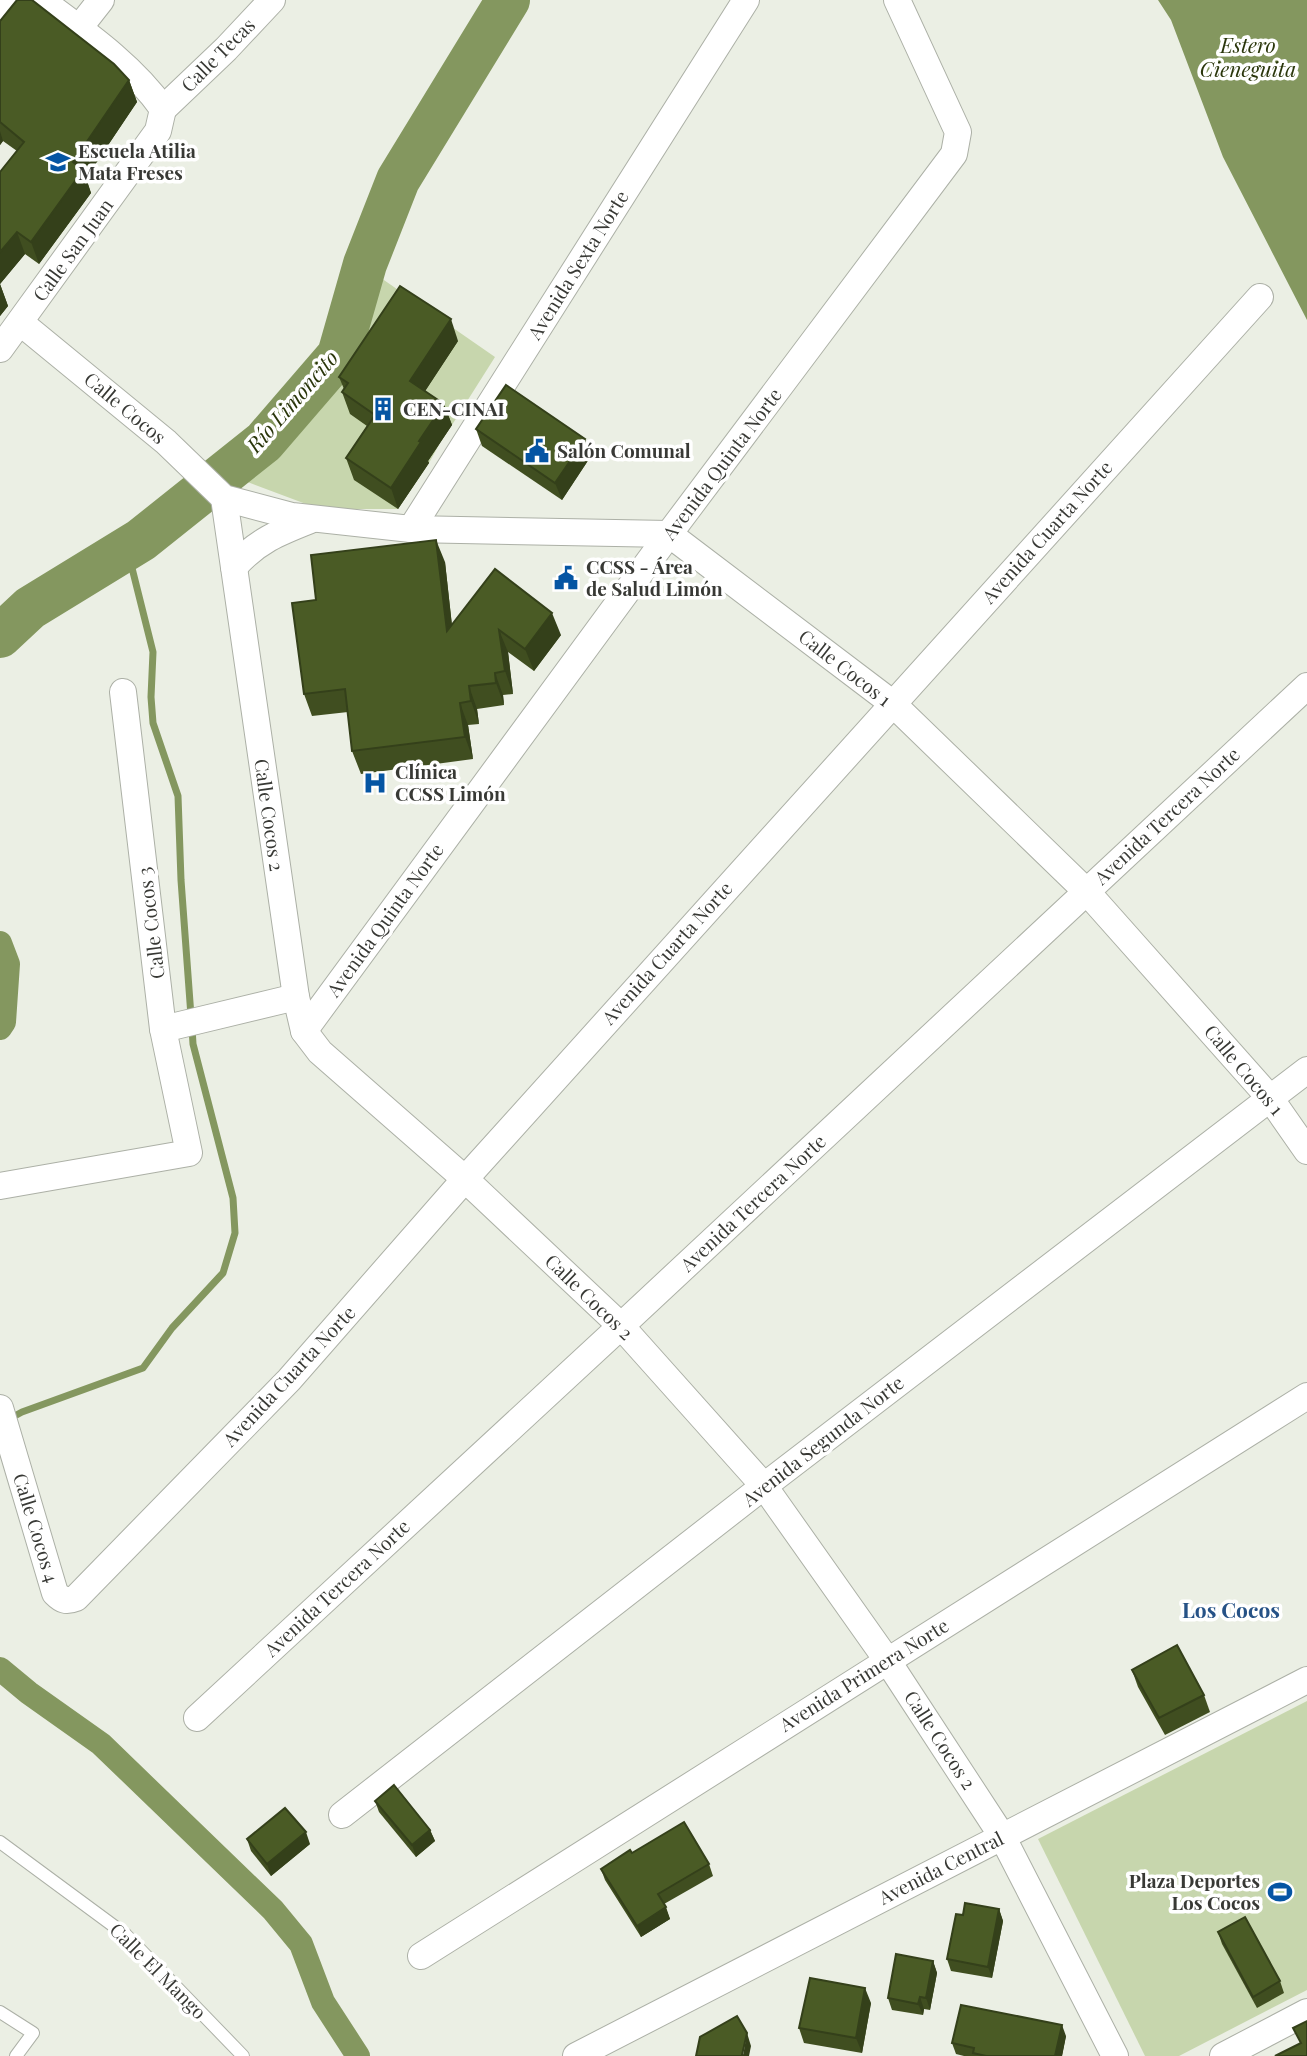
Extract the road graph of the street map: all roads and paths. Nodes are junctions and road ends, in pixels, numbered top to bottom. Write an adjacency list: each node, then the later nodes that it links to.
1 (16, 0): 7 (street)
2 (41, 0): 8 (street)
3 (102, 0): 8 (street)
4 (272, 0): 9 (street, Calle Tecas)
5 (746, 0): 15 (street, Avenida Sexta Norte)
6 (897, 0): 16 (street, Avenida Quinta Norte)
7 (0, 20)
8 (79, 28): 9 (street)
9 (163, 109): 11 (street, Calle San Juan)
10 (1259, 297): 20 (street, Avenida Cuarta Norte)
11 (22, 323): 12 (street, Calle San Juan); 13 (street, Calle Cocos)
12 (0, 349)
13 (224, 498): 14 (street); 17 (street, Calle Cocos 2)
14 (315, 519): 15 (street); 17 (street)
15 (411, 529): 16 (street)
16 (669, 534): 20 (street, Calle Cocos 1); 24 (street, Avenida Quinta Norte)
17 (234, 567): 22 (street, Calle Cocos 2)
18 (1307, 686): 21 (street, Avenida Tercera Norte)
19 (122, 692): 23 (street, Calle Cocos 3)
20 (892, 703): 21 (street, Calle Cocos 1); 28 (street, Avenida Cuarta Norte)
21 (1086, 891): 26 (street, Calle Cocos 1); 30 (street, Avenida Tercera Norte)
22 (296, 998): 23 (street, Avenida Quinta Norte); 24 (street, Calle Cocos 2)
23 (163, 1028): 29 (street, Calle Cocos 3)
24 (304, 1031): 28 (street, Calle Cocos 2)
25 (1307, 1070): 26 (street, Avenida Segunda Norte)
26 (1270, 1098): 27 (street, Calle Cocos 1); 33 (street, Avenida Segunda Norte)
27 (1307, 1151)
28 (465, 1179): 30 (street, Calle Cocos 2); 34 (street, Avenida Cuarta Norte)
29 (0, 1186)
30 (621, 1325): 33 (street, Calle Cocos 2); 37 (street, Avenida Tercera Norte)
31 (1307, 1396): 35 (street, Avenida Primera Norte)
32 (0, 1408): 34 (street, Calle Cocos 4)
33 (764, 1486): 35 (street, Calle Cocos 2); 38 (street, Avenida Segunda Norte)
34 (68, 1601)
35 (887, 1660): 39 (street, Calle Cocos 2); 41 (street, Avenida Primera Norte)
36 (1307, 1680): 39 (street, Avenida Central)
37 (197, 1718)
38 (342, 1815)
39 (1002, 1836): 46 (street, Avenida Central); 47 (street, Calle Cocos 2)
40 (0, 1842): 45 (lane, Calle El Mango)
41 (421, 1956)
42 (0, 2012): 44 (lane)
43 (1307, 2012): 48 (street)
44 (16, 2056)
45 (243, 2056)
46 (576, 2056)
47 (1115, 2056)
48 (1223, 2056)

